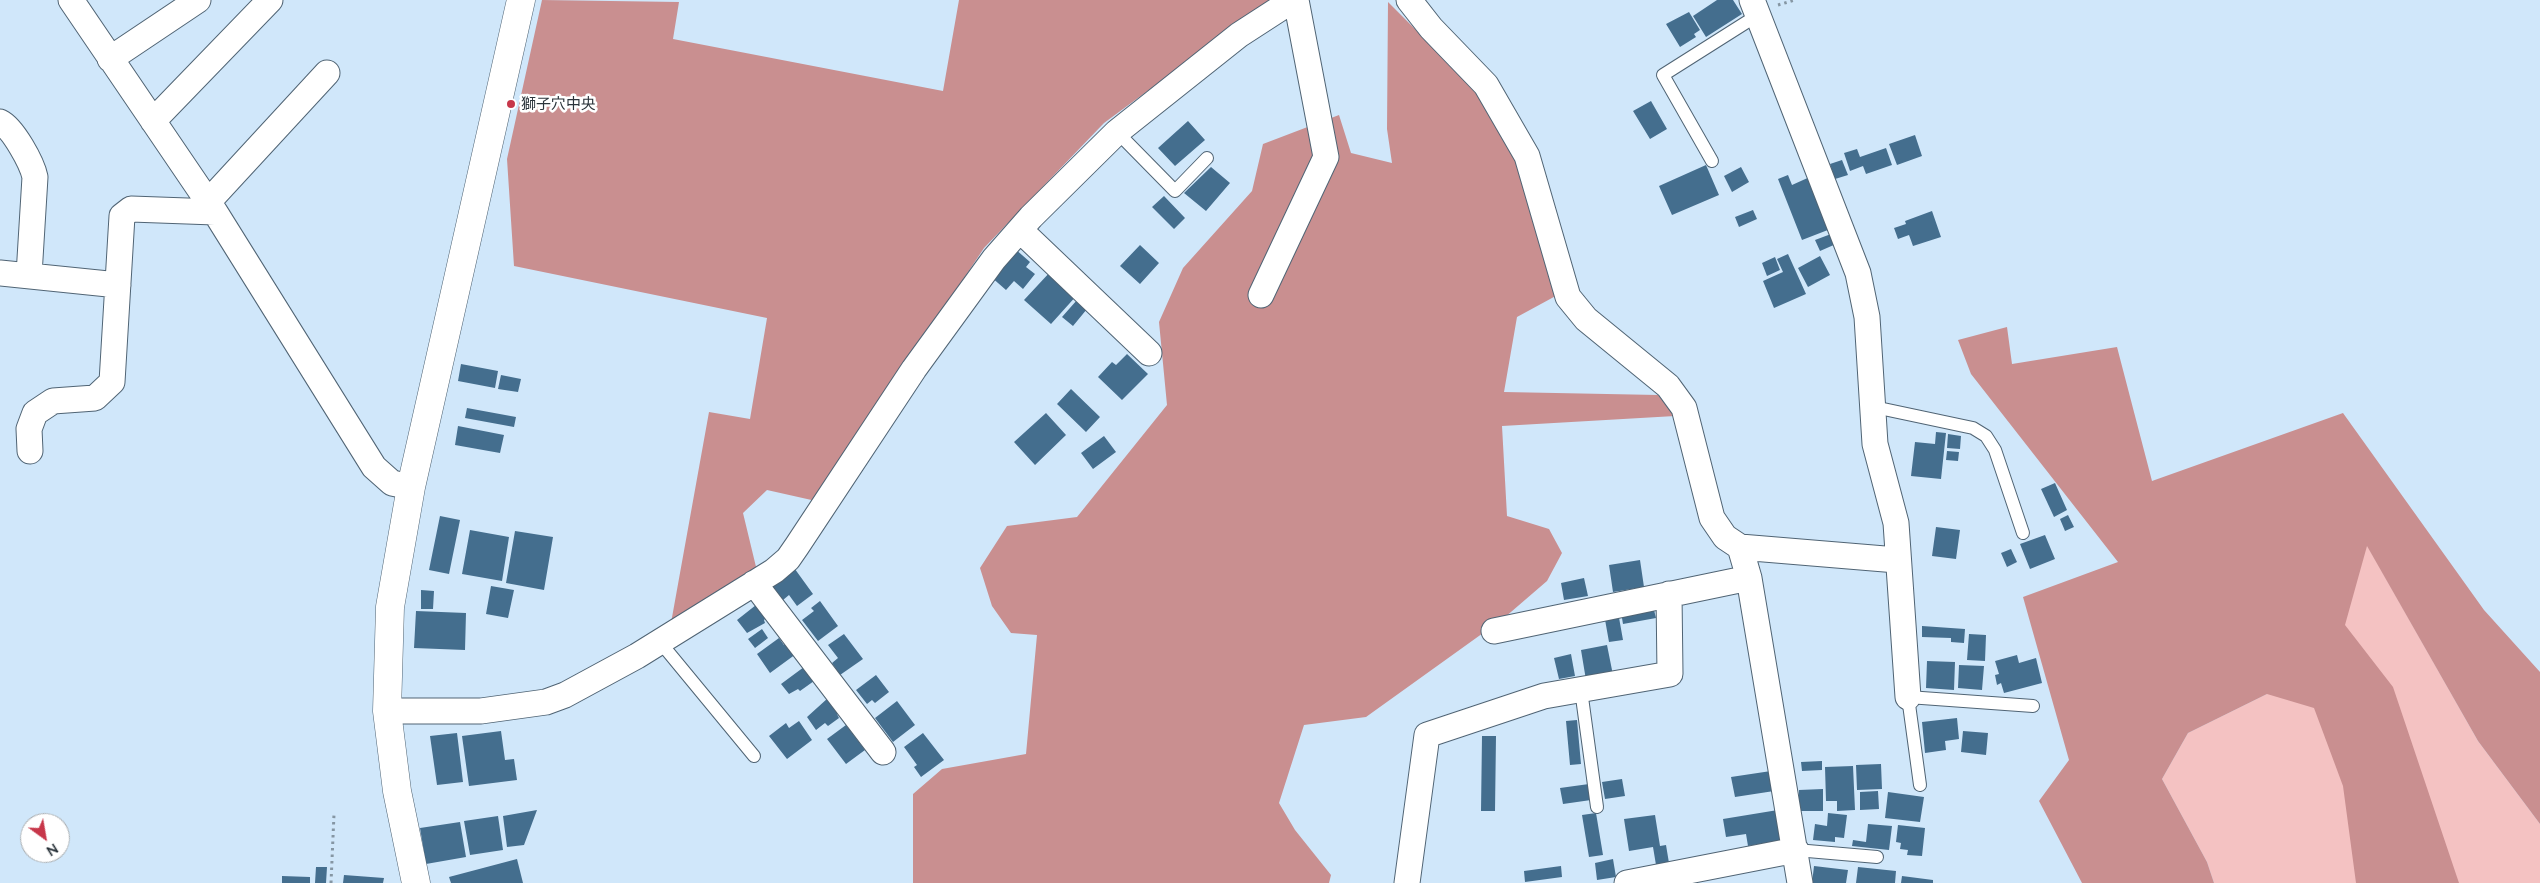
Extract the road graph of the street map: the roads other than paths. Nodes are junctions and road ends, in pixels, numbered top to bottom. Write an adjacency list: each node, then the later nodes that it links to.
1 (71, 0): 8 (street)
2 (198, 0): 8 (street)
3 (270, 0): 10 (street)
4 (520, 0): 24 (street)
5 (1295, 0): 12 (street); 20 (street)
6 (1409, 0): 26 (street)
7 (1754, 6): 14 (lane); 22 (street)
8 (110, 59): 10 (street)
9 (327, 73): 15 (street)
10 (153, 121): 15 (street)
11 (0, 122): 18 (street)
12 (1117, 132): 13 (lane); 16 (street)
13 (1207, 158)
14 (1712, 160)
15 (211, 207): 19 (street); 24 (street)
16 (1020, 230): 21 (street); 29 (street)
17 (0, 273): 18 (street)
18 (29, 275): 19 (street)
19 (118, 285): 23 (street)
20 (1261, 295)
21 (1149, 353)
22 (1874, 406): 25 (lane); 27 (street)
23 (30, 451)
24 (411, 488): 36 (street)
25 (2023, 533)
26 (1740, 547): 27 (street); 28 (street)
27 (1897, 560): 34 (street)
28 (1749, 578): 30 (street); 41 (street)
29 (754, 583): 32 (street); 37 (street)
30 (1669, 594): 31 (street); 33 (street)
31 (1494, 631)
32 (660, 642): 36 (street); 38 (lane)
33 (1582, 690): 40 (lane); 44 (street)
34 (1908, 696): 35 (lane); 39 (lane)
35 (2033, 706)
36 (387, 711): 43 (street)
37 (883, 752)
38 (754, 756)
39 (1920, 785)
40 (1597, 807)
41 (1796, 850): 42 (lane); 45 (street); 46 (street)
42 (1877, 856)
43 (416, 883)
44 (1407, 883)
45 (1627, 883)
46 (1800, 883)

